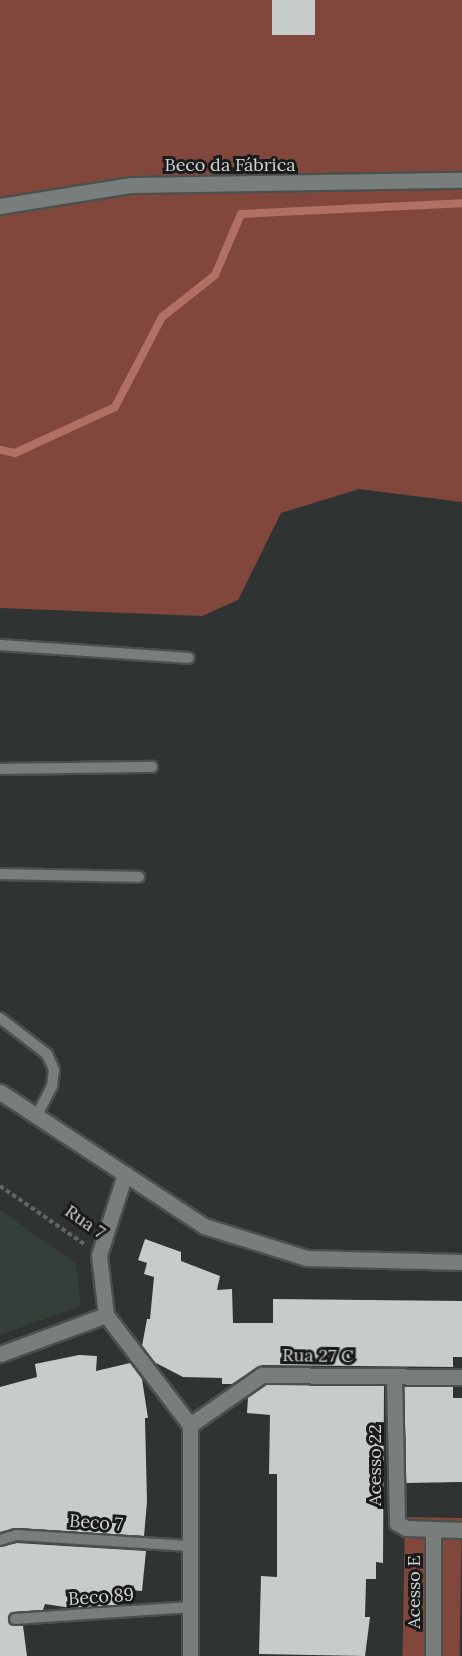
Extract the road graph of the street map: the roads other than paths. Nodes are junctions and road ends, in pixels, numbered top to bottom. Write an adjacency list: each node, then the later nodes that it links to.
1 (462, 180): 2 (street, Beco da Fábrica)
2 (0, 206)
3 (0, 645): 4 (lane)
4 (189, 658)
5 (152, 767): 6 (lane)
6 (0, 770)
7 (0, 874): 8 (lane)
8 (139, 877)
9 (0, 1018): 11 (lane)
10 (0, 1092): 11 (street)
11 (37, 1116): 12 (street)
12 (125, 1174): 13 (street); 14 (street, Rua 7)
13 (462, 1262)
14 (106, 1315): 15 (street); 18 (street)
15 (0, 1354)
16 (394, 1376): 17 (street, Rua 27 C); 18 (street, Rua 27 C); 19 (street, Acesso 22)
17 (462, 1377)
18 (190, 1425): 22 (street)
19 (433, 1529): 20 (street, Acesso 22); 26 (street, Acesso E)
20 (462, 1530)
21 (0, 1540): 22 (lane, Beco 7)
22 (190, 1546): 23 (street)
23 (190, 1607): 24 (lane, Beco 89); 25 (street)
24 (15, 1619)
25 (190, 1656)
26 (433, 1656)

